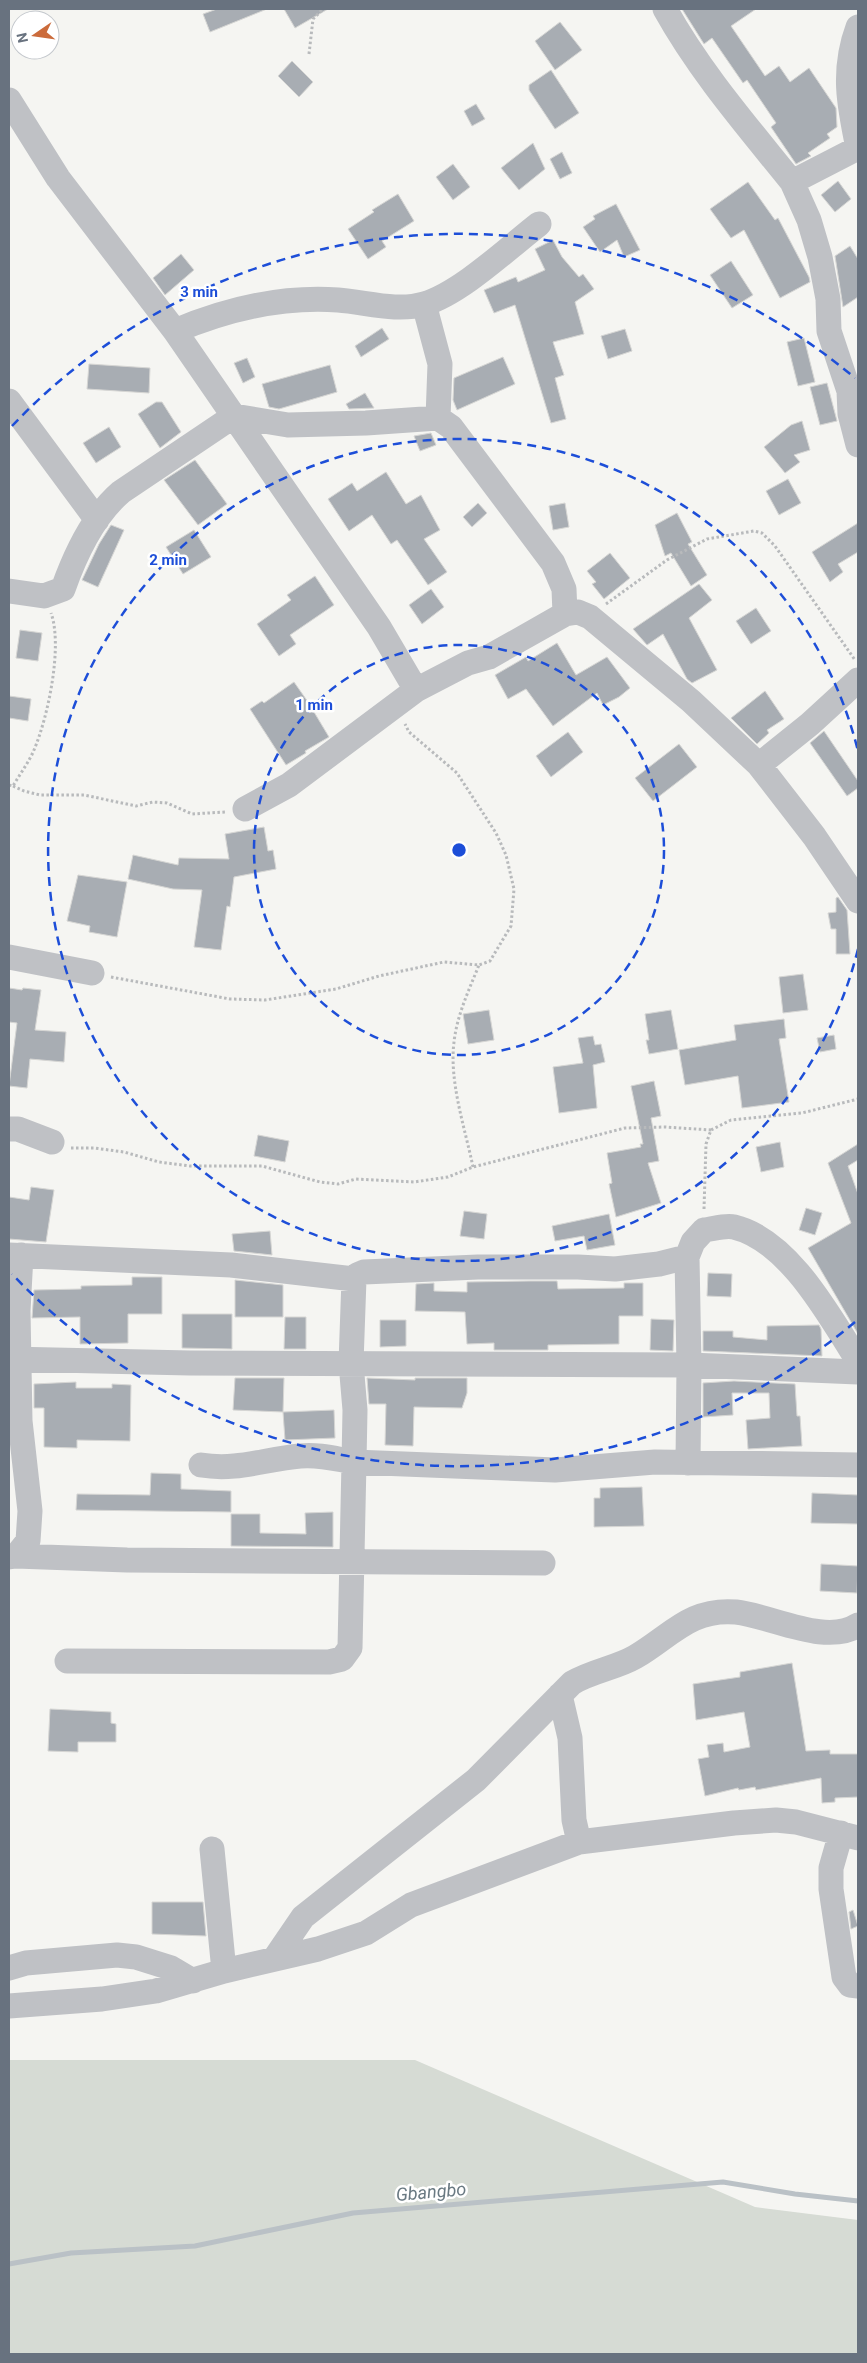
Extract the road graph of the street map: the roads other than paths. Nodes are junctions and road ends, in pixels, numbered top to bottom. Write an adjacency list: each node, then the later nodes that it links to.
1 (665, 9): 5 (street)
2 (858, 28): 4 (street)
3 (9, 100): 8 (street)
4 (858, 148): 5 (street)
5 (792, 182): 12 (street)
6 (539, 224): 7 (street)
7 (424, 304): 8 (street); 11 (street)
8 (176, 332): 10 (street)
9 (9, 401): 13 (street)
10 (234, 416): 11 (street); 13 (street); 17 (street)
11 (438, 418): 15 (street)
12 (858, 445)
13 (97, 520): 14 (street)
14 (9, 591)
15 (565, 614): 17 (street); 18 (street)
16 (858, 680): 18 (street)
17 (407, 698): 19 (street)
18 (759, 765): 20 (street)
19 (244, 809)
20 (858, 901)
21 (9, 957): 22 (street)
22 (92, 973)
23 (9, 1129): 24 (street)
24 (52, 1142)
25 (15, 1255): 27 (street); 28 (street)
26 (688, 1258): 27 (street); 29 (street); 31 (street)
27 (354, 1279): 30 (street)
28 (14, 1360): 30 (street); 37 (street)
29 (858, 1361)
30 (351, 1364): 31 (street); 33 (street)
31 (689, 1365): 32 (street); 34 (street)
32 (858, 1372)
33 (354, 1462): 34 (street); 35 (street); 38 (street)
34 (688, 1463): 36 (street)
35 (201, 1465)
36 (858, 1465)
37 (12, 1556): 38 (street)
38 (351, 1561): 39 (street); 41 (street)
39 (543, 1564)
40 (858, 1625): 42 (street)
41 (67, 1661)
42 (560, 1695): 44 (street); 46 (street)
43 (849, 1835): 44 (street); 50 (street)
44 (580, 1842): 46 (street)
45 (212, 1849): 48 (street)
46 (275, 1958): 48 (street)
47 (9, 1968): 49 (street)
48 (224, 1971): 49 (street)
49 (193, 1980): 51 (street)
50 (858, 1986)
51 (9, 2006)

